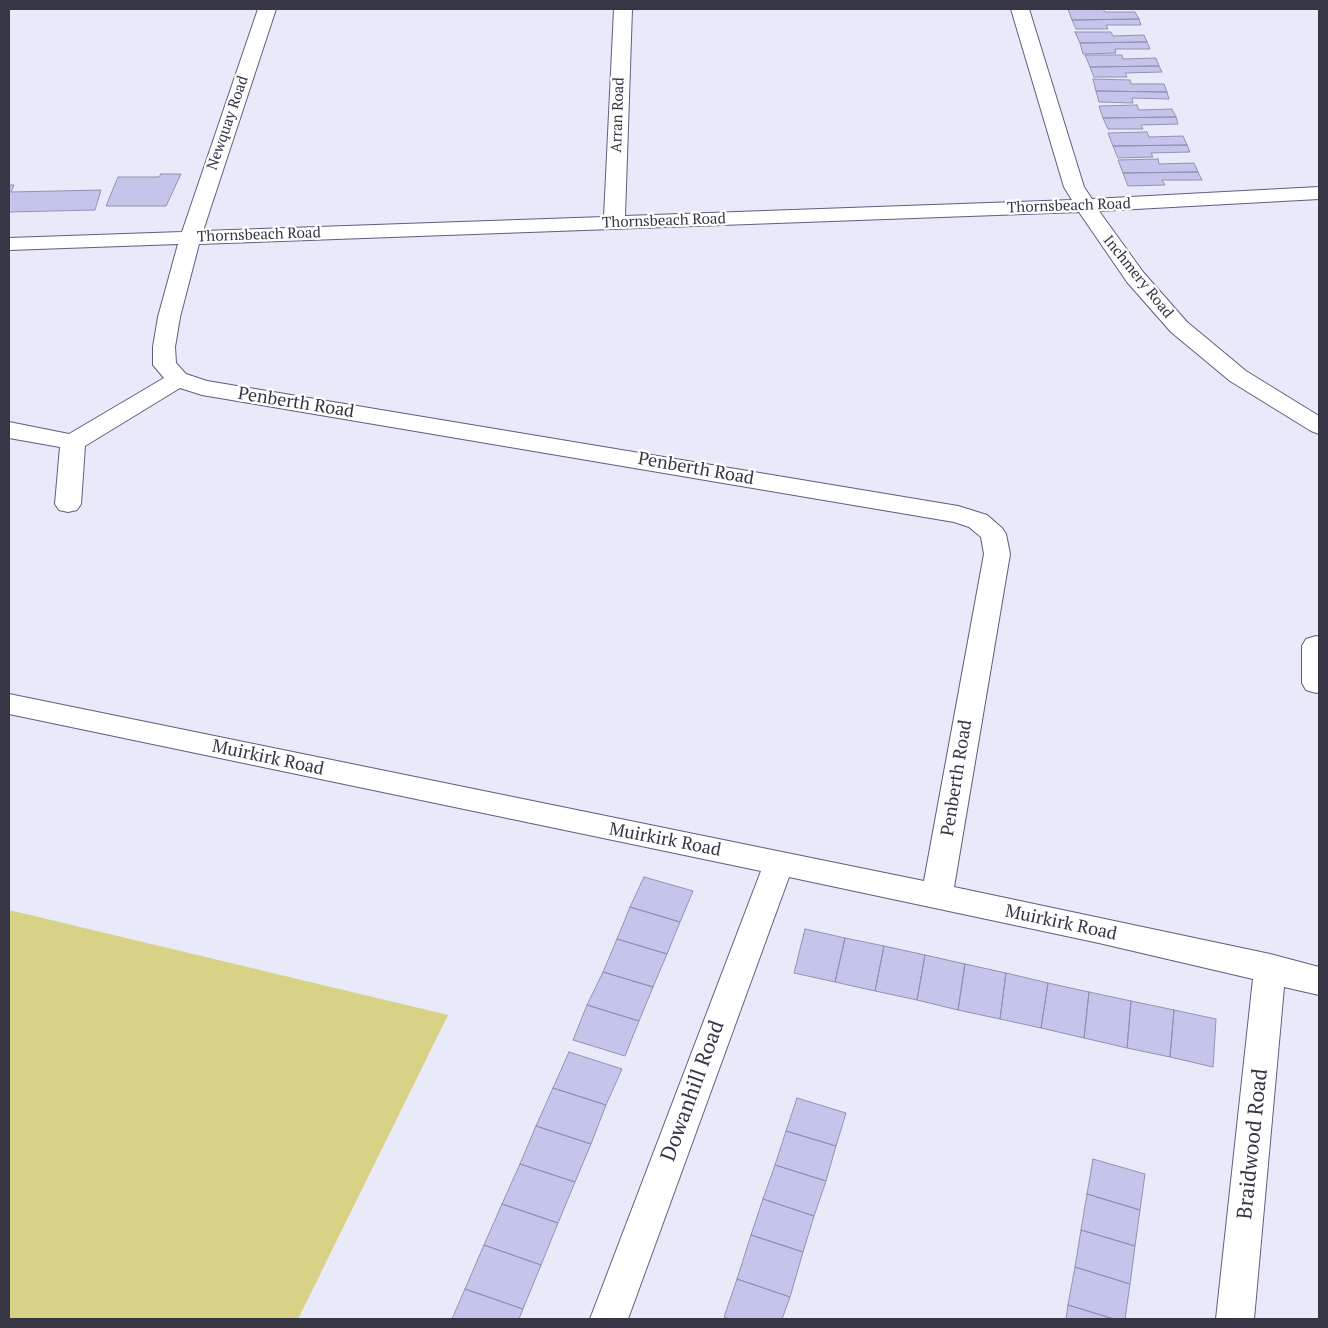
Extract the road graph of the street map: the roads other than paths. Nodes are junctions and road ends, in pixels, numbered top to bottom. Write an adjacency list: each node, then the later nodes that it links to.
1 (268, 9): 7 (street, Newquay Road)
2 (622, 9): 6 (street, Arran Road)
3 (1020, 9): 5 (street, Inchmery Road)
4 (1319, 193): 5 (street, Thornsbeach Road)
5 (1086, 206): 6 (street, Thornsbeach Road); 10 (street, Inchmery Road)
6 (614, 222): 7 (street, Thornsbeach Road)
7 (190, 238): 8 (street, Thornsbeach Road); 9 (street)
8 (9, 244)
9 (178, 379): 12 (street); 18 (street, Penberth Road)
10 (1319, 426)
11 (9, 430): 12 (street)
12 (73, 442): 13 (street)
13 (68, 504)
14 (1319, 648): 15 (street)
15 (1316, 683)
16 (9, 704): 17 (street, Muirkirk Road)
17 (779, 863): 18 (street, Muirkirk Road); 21 (street, Dowanhill Road)
18 (937, 897): 19 (street, Muirkirk Road)
19 (1270, 968): 20 (street, Muirkirk Road); 22 (street, Braidwood Road)
20 (1319, 980)
21 (609, 1319)
22 (1235, 1319)

